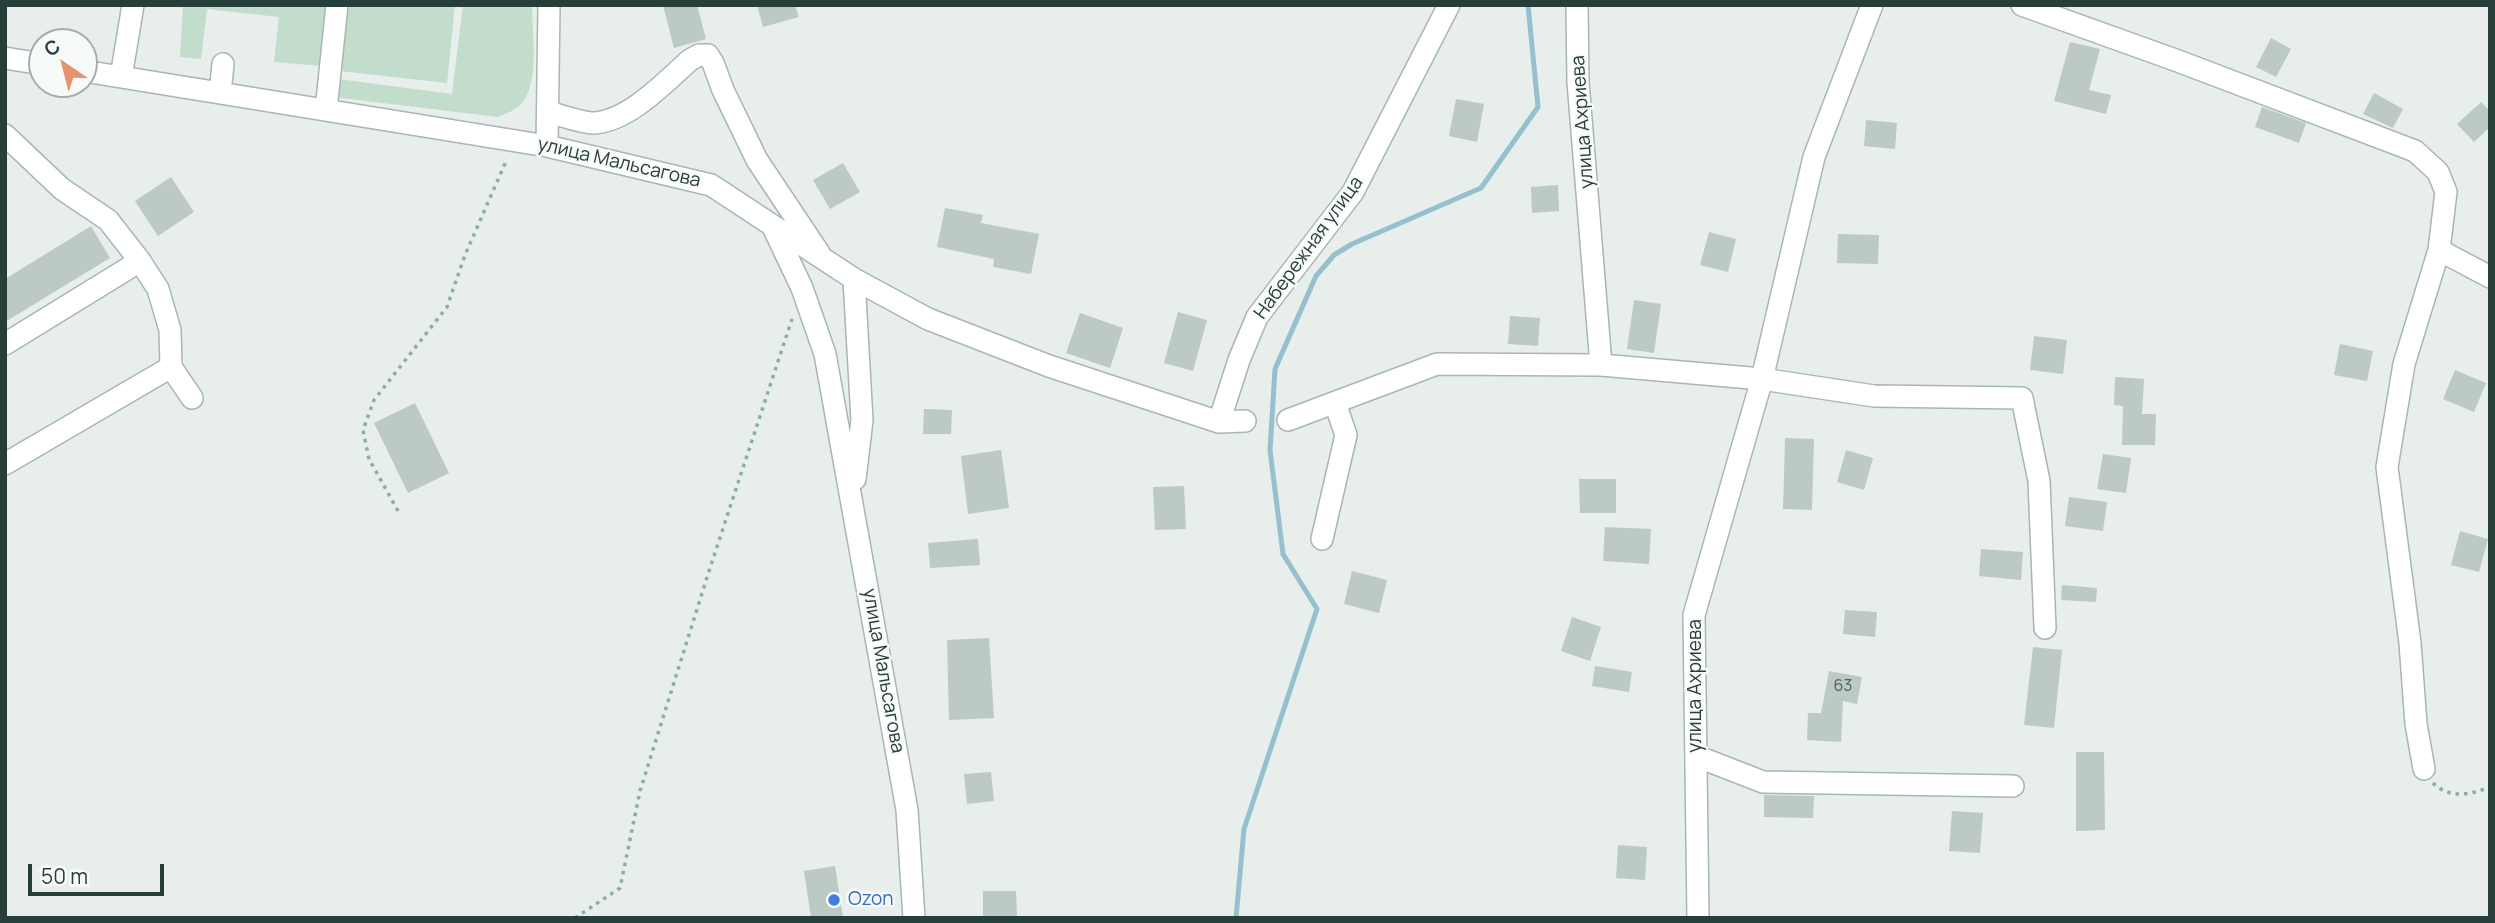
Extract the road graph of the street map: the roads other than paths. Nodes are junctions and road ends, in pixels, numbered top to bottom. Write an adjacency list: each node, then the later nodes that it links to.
1 (337, 5): 14 (street)
2 (549, 5): 15 (street)
3 (1449, 5): 32 (street, Набережная улица)
4 (1577, 5): 25 (street, улица Ахриева)
5 (1872, 5): 27 (street, улица Ахриева)
6 (2022, 5): 19 (street)
7 (129, 6): 12 (street)
8 (5, 58): 9 (street)
9 (28, 62)
10 (223, 64): 13 (street)
11 (98, 73): 12 (street, улица Мальсагова)
12 (121, 77): 13 (street, улица Мальсагова)
13 (220, 93): 14 (street, улица Мальсагова)
14 (326, 110): 17 (street, улица Мальсагова)
15 (548, 112): 17 (street); 20 (street)
16 (5, 135): 21 (street)
17 (547, 146): 18 (street, улица Мальсагова)
18 (773, 227): 20 (street); 34 (street, улица Мальсагова)
19 (2439, 250): 22 (street); 38 (street)
20 (824, 260): 23 (street)
21 (140, 261): 24 (street); 26 (street)
22 (2490, 277)
23 (854, 279): 32 (street); 34 (street)
24 (5, 344)
25 (1601, 365): 27 (street); 29 (street)
26 (171, 367): 28 (street); 33 (street)
27 (1762, 379): 36 (street); 37 (street, улица Ахриева)
28 (192, 398)
29 (1335, 403): 30 (street); 35 (street)
30 (1289, 420)
31 (1245, 421): 32 (street)
32 (1219, 422)
33 (5, 464)
34 (852, 498): 40 (street, улица Мальсагова)
35 (1322, 539)
36 (2045, 628)
37 (1696, 756): 39 (street); 41 (street, улица Ахриева)
38 (2424, 769)
39 (2013, 786)
40 (914, 918)
41 (1698, 918)

